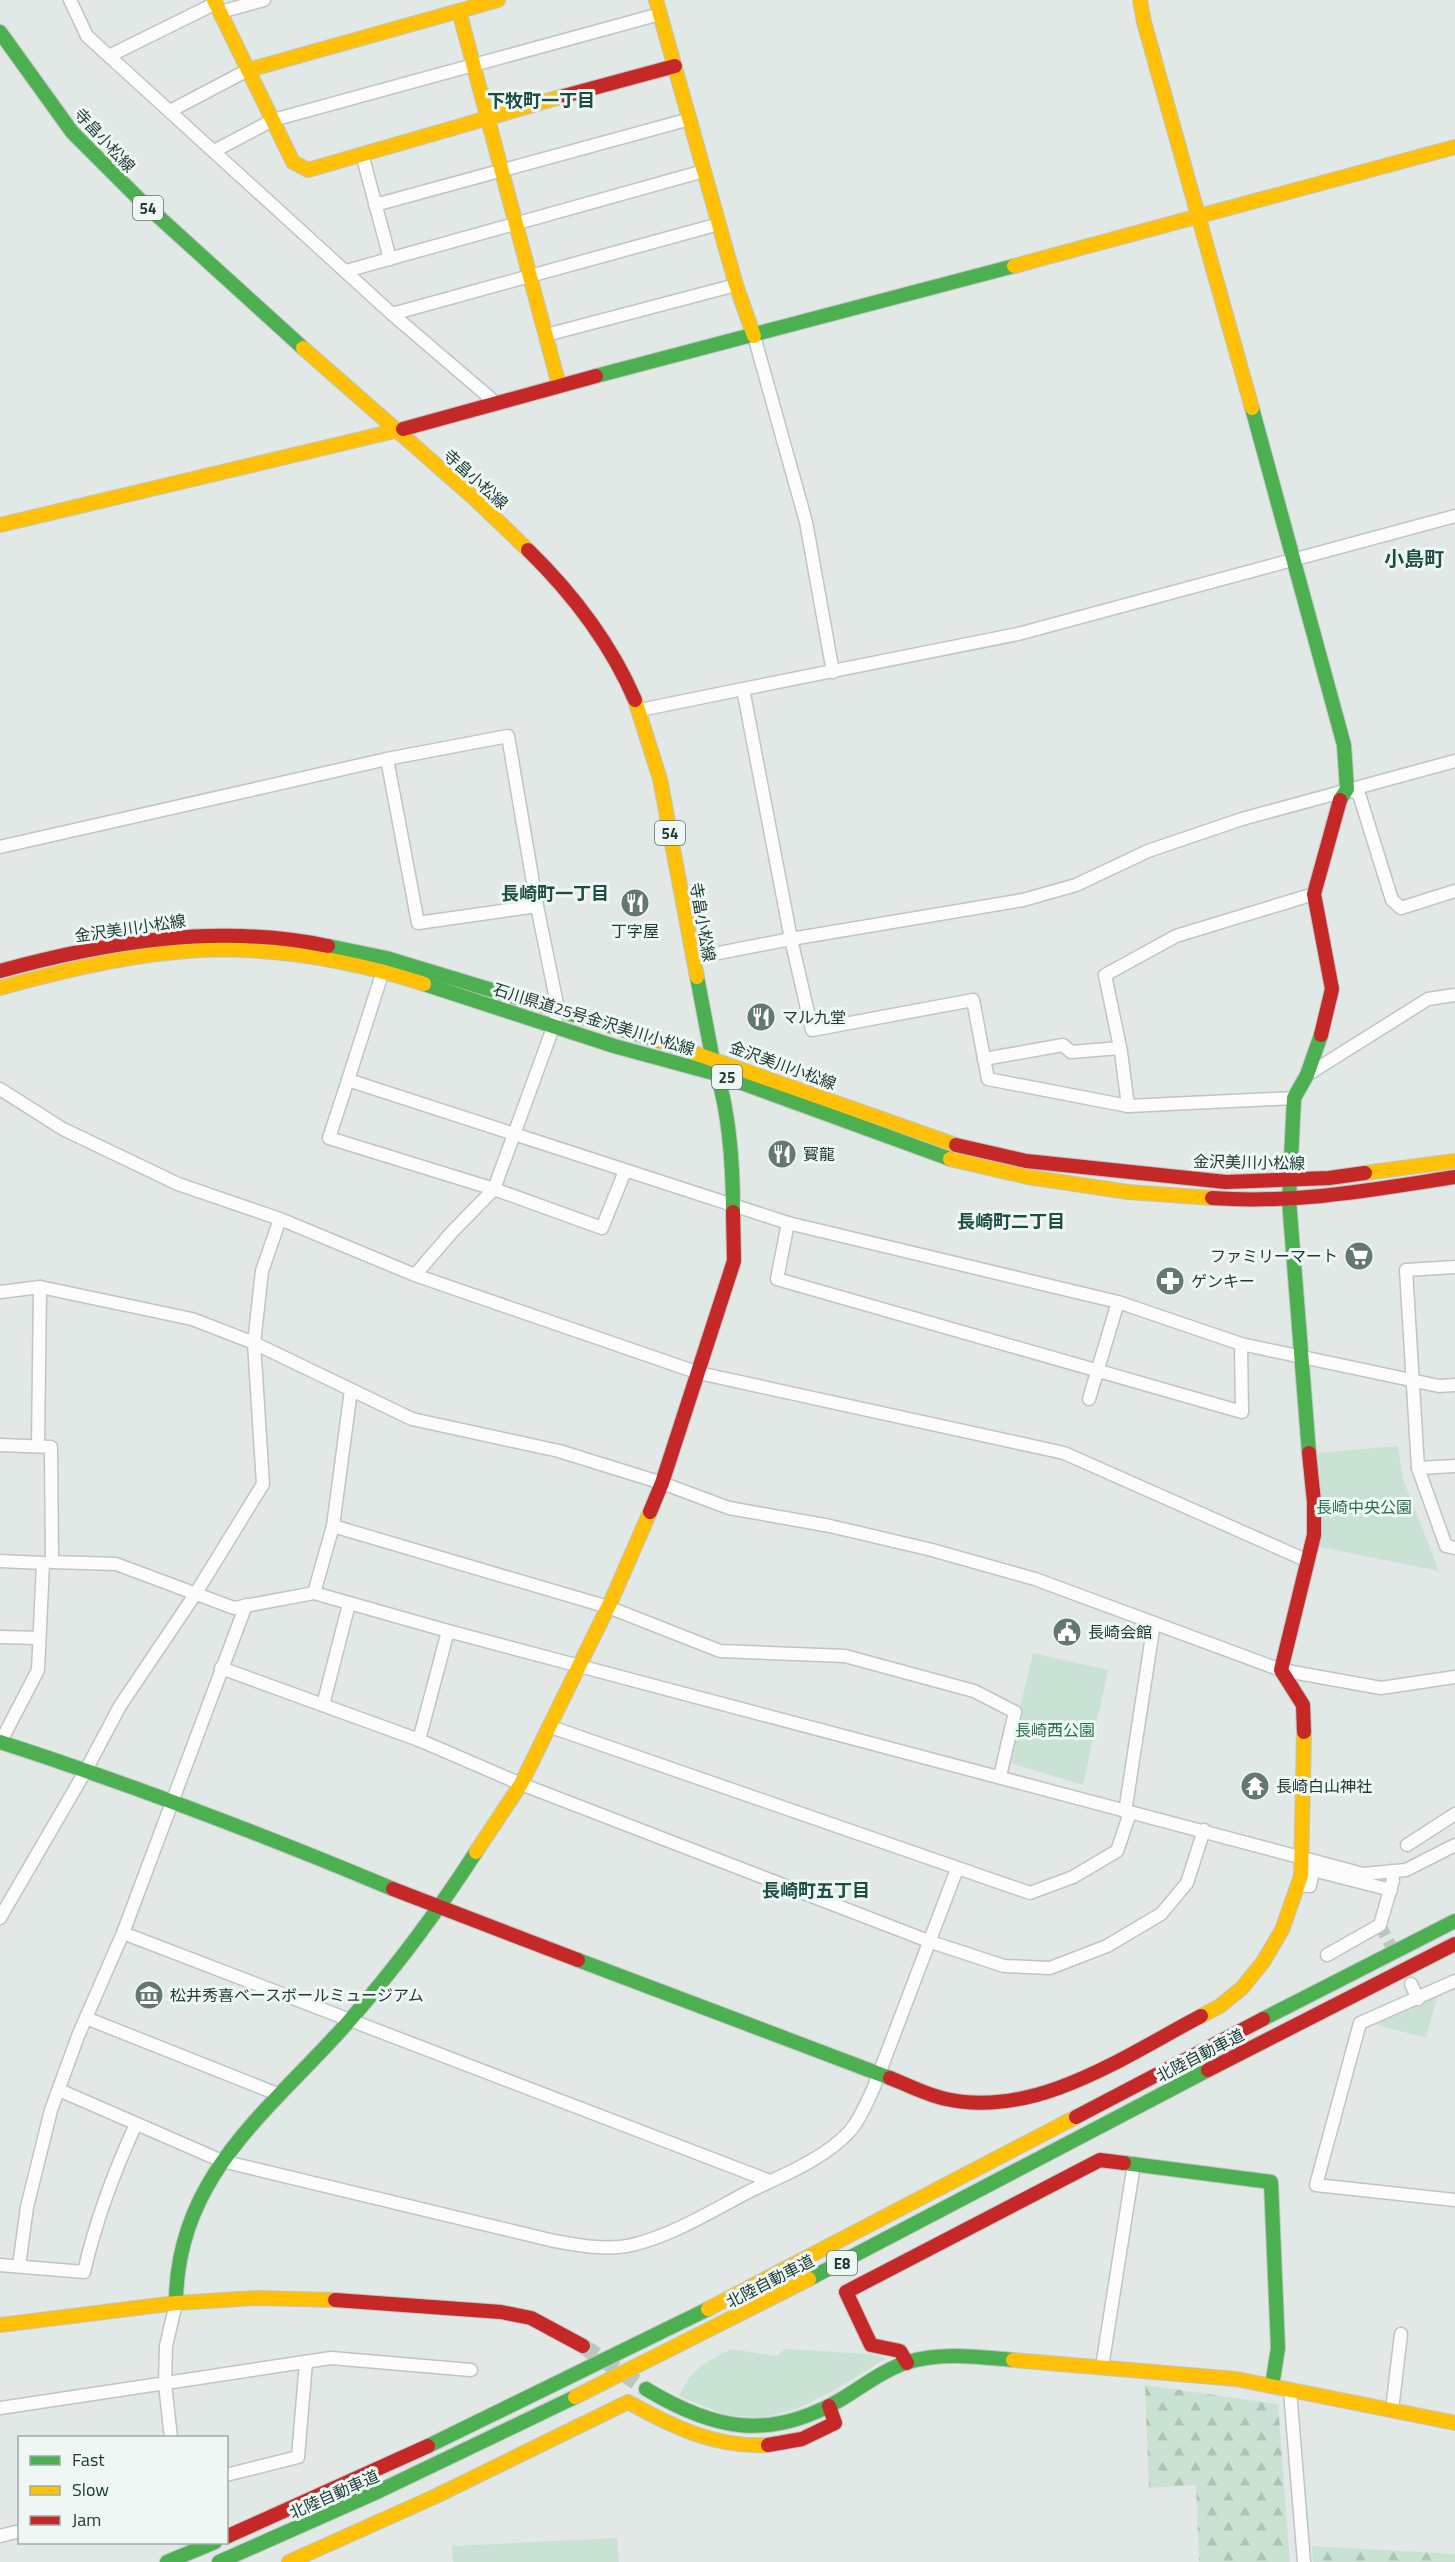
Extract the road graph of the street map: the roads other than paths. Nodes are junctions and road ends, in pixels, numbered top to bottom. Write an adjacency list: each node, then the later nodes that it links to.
1 (70, 0): 10 (street)
2 (264, 0): 6 (street)
3 (498, 0): 7 (main road)
4 (656, 0): 8 (main road)
5 (1142, 0): 24 (main road)
6 (217, 5): 10 (street); 13 (main road)
7 (457, 5): 11 (main road); 13 (main road)
8 (660, 14): 11 (street); 12 (main road)
9 (0, 32): 36 (main road, 寺畠小松線 / 54)
10 (109, 56): 14 (street)
11 (473, 64): 15 (main road); 17 (street)
12 (675, 66): 15 (main road); 16 (main road)
13 (249, 70): 14 (street); 17 (main road)
14 (170, 111): 19 (street)
15 (487, 117): 20 (main road); 21 (main road)
16 (690, 119): 21 (street); 22 (main road)
17 (273, 120): 19 (street); 20 (main road)
18 (1455, 147): 24 (main road)
19 (214, 151): 28 (street)
20 (362, 154): 23 (street)
21 (501, 170): 23 (street); 25 (main road)
22 (704, 171): 25 (street); 26 (main road)
23 (375, 205): 27 (street)
24 (1200, 217): 33 (main road); 39 (main road)
25 (516, 223): 27 (street); 29 (main road)
26 (719, 224): 29 (street); 30 (main road)
27 (390, 259): 28 (street)
28 (346, 272): 31 (street)
29 (530, 275): 31 (street); 32 (main road)
30 (736, 285): 32 (street); 33 (main road)
31 (392, 314): 35 (street)
32 (546, 334): 34 (main road)
33 (754, 336): 34 (main road); 40 (street)
34 (559, 385): 35 (main road)
35 (495, 403): 36 (main road)
36 (397, 431): 38 (main road); 42 (main road, 寺畠小松線 / 54)
37 (1455, 516): 39 (street)
38 (0, 525)
39 (1294, 561): 40 (street); 45 (main road)
40 (833, 672): 41 (street)
41 (743, 689): 42 (street); 50 (street)
42 (640, 710): 51 (main road, 寺畠小松線 / 54)
43 (387, 759): 46 (street); 49 (street); 49 (street)
44 (1455, 761): 45 (street)
45 (1347, 789): 47 (street); 48 (main road); 50 (street)
46 (0, 848)
47 (1455, 891)
48 (1314, 894): 58 (street); 62 (main road)
49 (537, 906): 56 (street)
50 (791, 939): 51 (street); 60 (street)
51 (693, 958): 59 (main road, 寺畠小松線 / 54)
52 (0, 971): 56 (main road, 金沢美川小松線 / 25)
53 (382, 971): 54 (main road, 石川県道25号金沢美川小松線 / 25); 57 (main road, 石川県道25号金沢美川小松線 / 25); 63 (street)
54 (0, 988)
55 (1455, 995): 62 (street)
56 (558, 1009): 57 (street); 59 (main road, 金沢美川小松線 / 25)
57 (554, 1025): 61 (main road, 石川県道25号金沢美川小松線 / 25); 67 (street)
58 (1120, 1048): 60 (street); 66 (street)
59 (711, 1057): 61 (main road, 寺畠小松線 / 54); 71 (main road, 金沢美川小松線 / 25)
60 (984, 1059): 66 (street)
61 (717, 1074): 73 (main road, 石川県道25号金沢美川小松線 / 25); 74 (main road, 寺畠小松線)
62 (1307, 1075): 65 (main road)
63 (348, 1080): 67 (street); 72 (street)
64 (0, 1089): 75 (street)
65 (1294, 1098): 66 (street); 71 (main road)
66 (1128, 1106)
67 (513, 1134): 69 (street); 72 (street)
68 (1455, 1161): 71 (main road, 金沢美川小松線 / 25)
69 (625, 1171): 72 (street); 74 (street)
70 (1455, 1177): 73 (main road, 石川県道25号金沢美川小松線 / 25)
71 (1289, 1181): 73 (main road)
72 (494, 1190): 78 (street)
73 (1289, 1200): 84 (main road)
74 (734, 1207): 76 (street); 86 (main road, 寺畠小松線)
75 (280, 1220): 78 (street); 82 (street)
76 (788, 1223): 81 (street); 85 (street)
77 (1455, 1267): 87 (street)
78 (415, 1275): 86 (street)
79 (40, 1287): 80 (street); 82 (street); 92 (street)
80 (0, 1292)
81 (1118, 1302): 83 (street); 85 (street)
82 (254, 1343): 89 (street); 100 (street)
83 (1241, 1344): 84 (street); 85 (street)
84 (1300, 1356): 87 (street); 99 (main road)
85 (1098, 1369): 90 (street)
86 (699, 1373): 95 (main road, 寺畠小松線); 99 (street)
87 (1412, 1380): 88 (street); 94 (street)
88 (1455, 1385)
89 (351, 1390): 95 (street); 96 (street)
90 (1089, 1399)
91 (0, 1445): 92 (street)
92 (38, 1446): 100 (street)
93 (1455, 1466): 94 (street)
94 (1418, 1468): 97 (street)
95 (662, 1482): 104 (main road, 寺畠小松線); 105 (street)
96 (333, 1526): 101 (street); 104 (street)
97 (1455, 1548)
98 (0, 1561): 108 (street)
99 (1308, 1561): 111 (main road)
100 (196, 1593): 103 (street); 117 (street)
101 (314, 1593): 102 (street); 103 (street)
102 (349, 1604): 106 (street); 113 (street)
103 (246, 1605): 110 (street)
104 (608, 1607): 109 (main road, 寺畠小松線); 118 (street)
105 (1154, 1623): 111 (street); 121 (street)
106 (448, 1631): 109 (street); 115 (street)
107 (0, 1637): 108 (street)
108 (39, 1638): 116 (street)
109 (580, 1666): 114 (main road, 寺畠小松線); 118 (street)
110 (221, 1668): 113 (street); 120 (street)
111 (1281, 1670): 112 (street); 126 (main road)
112 (1455, 1677)
113 (323, 1705): 115 (street)
114 (551, 1727): 119 (main road, 寺畠小松線); 127 (street)
115 (419, 1740): 119 (street)
116 (0, 1743): 117 (main road)
117 (86, 1770): 120 (main road); 132 (street)
118 (999, 1776): 121 (street)
119 (521, 1784): 131 (main road, 寺畠小松線); 135 (street)
120 (170, 1803): 131 (main road); 134 (street)
121 (1127, 1813): 123 (street); 127 (street)
122 (1455, 1814): 124 (street)
123 (1204, 1830): 126 (street); 135 (street)
124 (1407, 1845)
125 (1455, 1845): 128 (street)
126 (1301, 1858): 128 (street); 129 (main road)
127 (957, 1869): 135 (street)
128 (1392, 1871): 130 (street)
129 (1298, 1885): 130 (street); 145 (main road)
130 (1390, 1890): 138 (street)
131 (440, 1908): 144 (main road, 寺畠小松線); 145 (main road)
132 (1, 1915)
133 (1455, 1921): 175 (main road, 北陸自動車道 / E8)
134 (123, 1933): 143 (street); 144 (street)
135 (931, 1942): 145 (street)
136 (1455, 1944): 141 (main road, 北陸自動車道 / E8)
137 (1455, 1951): 141 (main road)
138 (1327, 1955)
139 (1455, 1981): 142 (street)
140 (1411, 1984): 142 (street)
141 (1355, 1994): 178 (main road, 北陸自動車道 / E8)
142 (1418, 1999): 152 (street)
143 (86, 2018): 146 (street); 147 (street)
144 (350, 2020): 147 (main road, 寺畠小松線); 151 (street)
145 (880, 2073): 151 (street)
146 (58, 2090): 148 (street); 154 (street)
147 (280, 2095): 149 (main road, 寺畠小松線)
148 (136, 2124): 149 (street); 154 (street)
149 (222, 2161): 151 (street); 155 (main road, 寺畠小松線)
150 (1134, 2164): 160 (main road); 161 (street); 164 (main road)
151 (770, 2181)
152 (1455, 2200)
153 (0, 2265): 154 (street)
154 (19, 2266)
155 (176, 2303): 156 (main road); 158 (main road); 163 (street)
156 (0, 2325)
157 (1401, 2334): 169 (street)
158 (583, 2346)
159 (306, 2362): 162 (street); 163 (street); 172 (street)
160 (907, 2363): 161 (main road); 167 (main road)
161 (1102, 2367): 164 (main road)
162 (471, 2370)
163 (165, 2384): 168 (street); 171 (street)
164 (1272, 2386): 166 (main road)
165 (646, 2389): 167 (main road)
166 (1290, 2391): 169 (main road); 180 (street)
167 (829, 2406): 179 (main road)
168 (0, 2408)
169 (1392, 2410): 170 (main road)
170 (1455, 2423)
171 (171, 2436)
172 (228, 2474)
173 (18, 2532): 174 (street)
174 (0, 2536)
175 (228, 2536)
176 (210, 2544): 177 (main road)
177 (167, 2562)
178 (219, 2562)
179 (289, 2562)
180 (1304, 2562)

